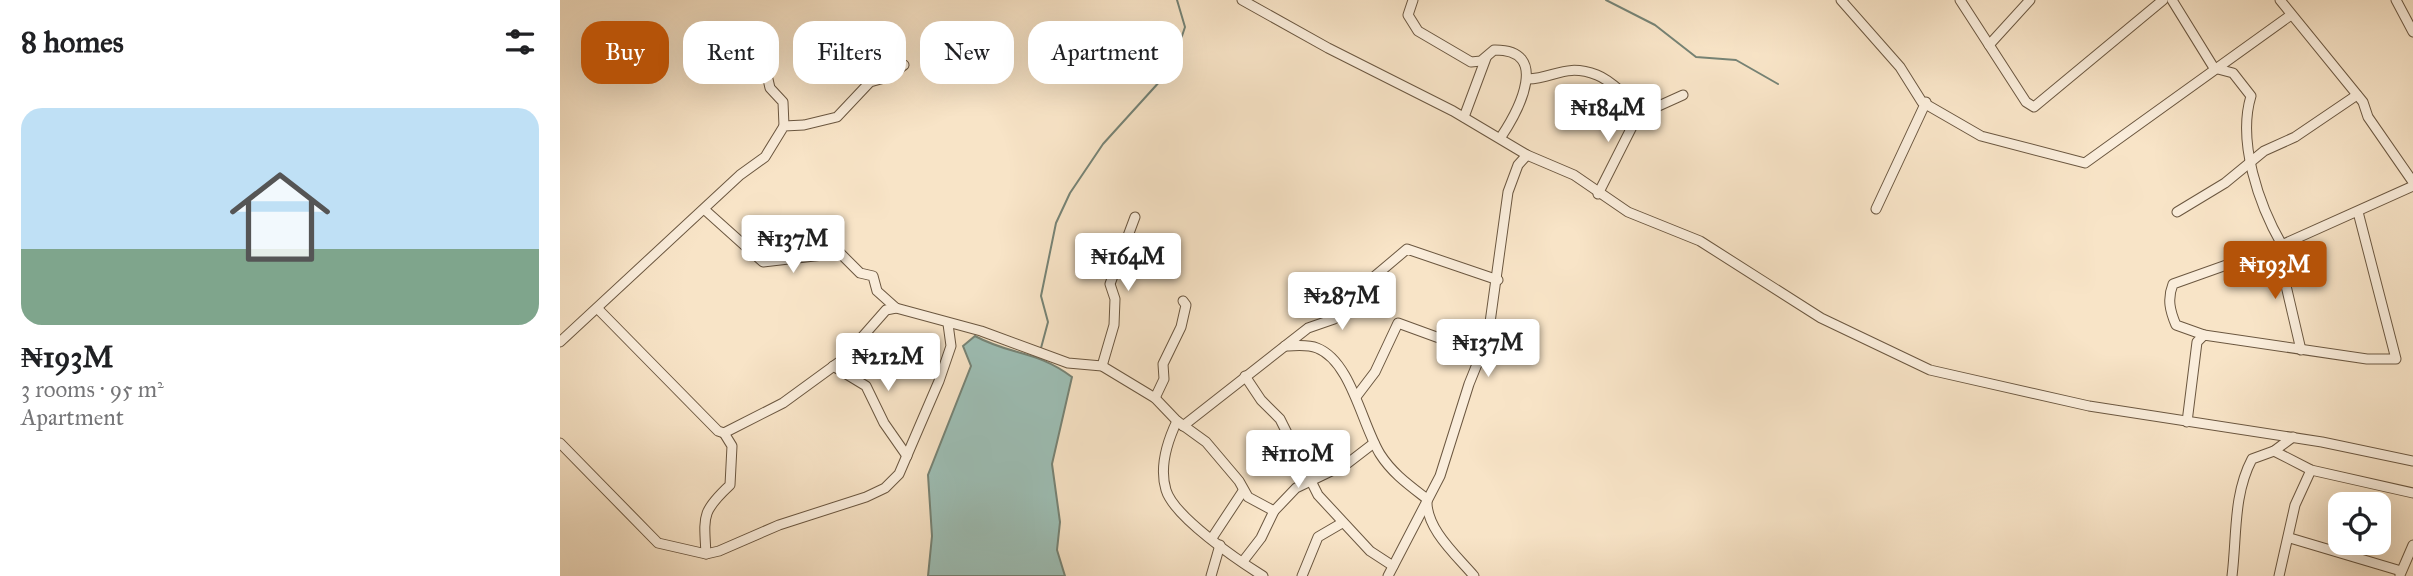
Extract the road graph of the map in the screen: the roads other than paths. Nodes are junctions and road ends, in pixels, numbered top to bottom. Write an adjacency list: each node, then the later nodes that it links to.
1 (1242, 0): 22 (street)
2 (1413, 0): 13 (street)
3 (1841, 0): 20 (street)
4 (1960, 0): 12 (street)
5 (2030, 0): 12 (street)
6 (2163, 0): 12 (street)
7 (2172, 0): 14 (street)
8 (2280, 0): 10 (street)
9 (2396, 0): 11 (street)
10 (2291, 15): 14 (street); 19 (street)
11 (2413, 32)
12 (1989, 45)
13 (1486, 58): 15 (street); 22 (street)
14 (2214, 68): 20 (street); 26 (street)
15 (1528, 79): 21 (street); 24 (street)
16 (769, 84): 23 (street)
17 (868, 84): 23 (street)
18 (1683, 95): 21 (street)
19 (2357, 95): 26 (street); 27 (street)
20 (1926, 102): 29 (street)
21 (1642, 107): 28 (street)
22 (1464, 117): 24 (street)
23 (784, 126): 30 (street)
24 (1501, 137): 25 (street)
25 (1527, 155): 28 (street); 35 (street)
26 (2251, 161): 31 (street); 34 (street)
27 (2413, 184): 32 (street)
28 (1598, 194): 50 (street)
29 (1876, 209)
30 (705, 210): 37 (street); 38 (street)
31 (2178, 212)
32 (2358, 212): 34 (street); 43 (street)
33 (1136, 217): 46 (street)
34 (2279, 246): 40 (street); 43 (street)
35 (1497, 280): 42 (street); 44 (street)
36 (1183, 301): 49 (street)
37 (896, 308): 39 (street); 45 (street)
38 (598, 309): 41 (street); 52 (street)
39 (948, 324): 46 (street); 57 (street)
40 (2204, 335): 43 (street); 50 (street)
41 (560, 342)
42 (1284, 346): 47 (street); 48 (street)
43 (2301, 350)
44 (1483, 354): 48 (street); 63 (street)
45 (833, 366): 52 (street); 57 (street)
46 (1102, 366): 49 (street)
47 (1245, 376): 51 (street); 60 (street)
48 (1356, 397): 55 (street)
49 (1155, 398): 51 (street)
50 (2187, 422): 53 (street)
51 (1180, 424): 61 (street); 66 (street)
52 (724, 433): 70 (street)
53 (2292, 437): 56 (street); 58 (street)
54 (560, 443): 70 (street)
55 (1374, 443): 60 (street); 63 (street)
56 (2274, 451): 59 (street); 79 (street)
57 (907, 456): 70 (street)
58 (2413, 461)
59 (2311, 470): 62 (street); 67 (street)
60 (1308, 479): 64 (street); 65 (street)
61 (1243, 491): 64 (street); 66 (street)
62 (2413, 493)
63 (1427, 499): 72 (street); 78 (street)
64 (1273, 510): 71 (street)
65 (1342, 523): 72 (street); 76 (street)
66 (1212, 538): 68 (street)
67 (2290, 538): 73 (street); 80 (street)
68 (1220, 545): 71 (street); 75 (street)
69 (2413, 545): 73 (street)
70 (706, 554)
71 (1244, 560): 74 (street)
72 (1392, 566): 77 (street)
73 (2400, 573)
74 (1258, 574)
75 (1211, 576)
76 (1302, 576)
77 (1388, 576)
78 (1474, 576)
79 (2232, 576)
80 (2279, 576)

